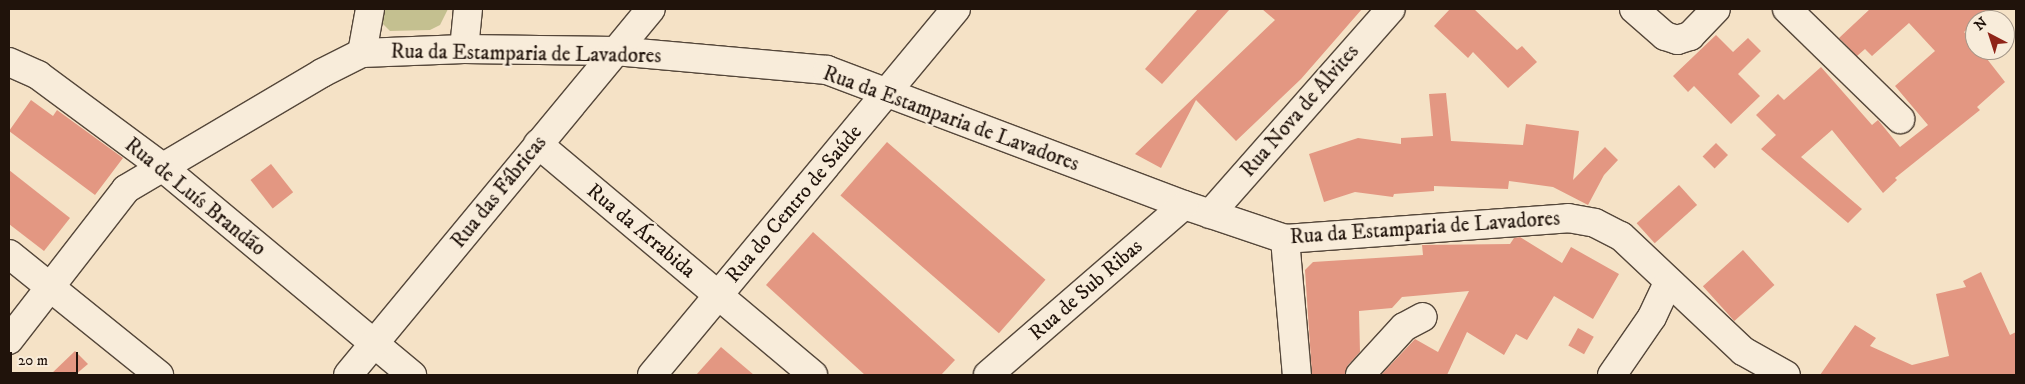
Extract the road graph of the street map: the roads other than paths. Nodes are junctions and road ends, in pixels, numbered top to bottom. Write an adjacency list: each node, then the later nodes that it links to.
1 (370, 9): 11 (street)
2 (468, 9): 9 (street)
3 (650, 9): 10 (street, Rua das Fábricas)
4 (956, 9): 13 (street, Rua do Centro de Saúde)
5 (1391, 9): 17 (street, Rua Nova de Alvites)
6 (1634, 9): 7 (street)
7 (1716, 9)
8 (1787, 9): 14 (street)
9 (464, 49): 10 (street, Rua da Estamparia de Lavadores); 11 (street, Rua da Estamparia de Lavadores)
10 (615, 51): 13 (street, Rua da Estamparia de Lavadores); 15 (street, Rua das Fábricas)
11 (362, 53): 16 (street, Rua da Estamparia de Lavadores)
12 (9, 62): 16 (street, Rua de Luís Brandão)
13 (889, 91): 17 (street, Rua da Estamparia de Lavadores); 22 (street, Rua do Centro de Saúde)
14 (1900, 119)
15 (538, 144): 22 (street, Rua da Árrabida); 25 (street, Rua das Fábricas)
16 (161, 166): 21 (street, Rua da Estamparia de Lavadores); 25 (street, Rua de Luís Brandão)
17 (1197, 210): 18 (street, Rua da Estamparia de Lavadores); 32 (street, Rua de Sub Ribas)
18 (1285, 239): 20 (street, Rua da Estamparia de Lavadores); 33 (street)
19 (9, 254): 21 (street)
20 (1668, 283): 26 (street, Rua da Estamparia de Lavadores); 35 (street)
21 (53, 287): 24 (street, Rua da Estamparia de Lavadores); 27 (street)
22 (718, 295): 30 (street, Rua do Centro de Saúde); 31 (street, Rua da Árrabida)
23 (1423, 316): 34 (street)
24 (9, 340)
25 (374, 343): 28 (street, Rua das Fábricas); 29 (street)
26 (1782, 374)
27 (159, 375)
28 (348, 375)
29 (412, 375)
30 (652, 375)
31 (814, 375)
32 (988, 375)
33 (1297, 375)
34 (1360, 375)
35 (1612, 375)

